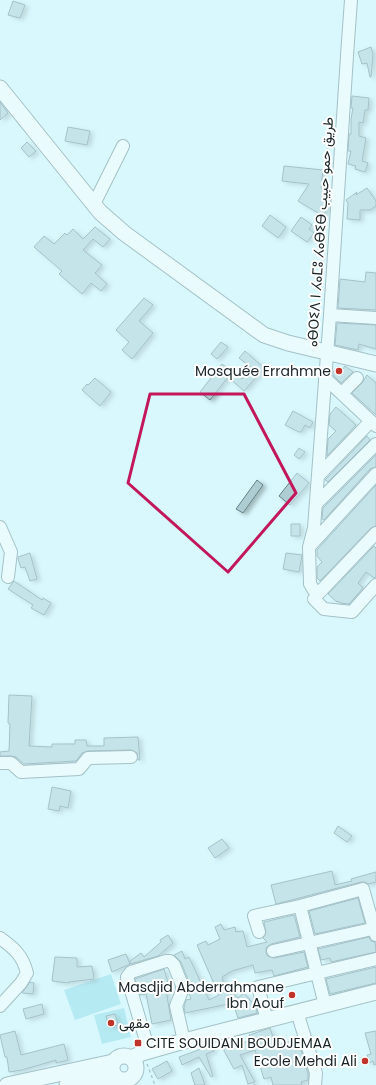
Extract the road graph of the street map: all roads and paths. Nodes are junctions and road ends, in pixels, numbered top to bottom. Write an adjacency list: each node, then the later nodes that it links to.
1 (351, 0): 5 (street, ⴰⴱⵔⵉⴷ ⵏ ⵃⴰⵎⵓ ⵃⴰⴱⵉⴱ طريق حمو حبيب)
2 (0, 88): 4 (main road)
3 (123, 146): 4 (street)
4 (94, 204): 7 (main road)
5 (330, 316): 6 (street); 7 (street, ⴰⴱⵔⵉⴷ ⵏ ⵃⴰⵎⵓ ⵃⴰⴱⵉⴱ طريق حمو حبيب)
6 (376, 318)
7 (327, 352): 8 (main road); 9 (street, ⴰⴱⵔⵉⴷ ⵏ ⵃⴰⵎⵓ ⵃⴰⴱⵉⴱ طريق حمو حبيب)
8 (376, 364)
9 (325, 378): 11 (street); 15 (street, ⴰⴱⵔⵉⴷ ⵏ ⵃⴰⵎⵓ ⵃⴰⴱⵉⴱ طريق حمو حبيب)
10 (356, 378): 11 (street)
11 (342, 393): 12 (street)
12 (374, 424): 15 (street)
13 (376, 444): 16 (street)
14 (376, 474): 19 (street)
15 (318, 476): 16 (street, ⴰⴱⵔⵉⴷ ⵏ ⵃⴰⵎⵓ ⵃⴰⴱⵉⴱ طريق حمو حبيب)
16 (316, 504): 19 (street, ⴰⴱⵔⵉⴷ ⵏ ⵃⴰⵎⵓ ⵃⴰⴱⵉⴱ طريق حمو حبيب)
17 (0, 527): 20 (street)
18 (375, 536): 22 (street)
19 (309, 547): 22 (street, ⴰⴱⵔⵉⴷ ⵏ ⵃⴰⵎⵓ ⵃⴰⴱⵉⴱ طريق حمو حبيب)
20 (8, 577)
21 (376, 585): 22 (street, ⴰⴱⵔⵉⴷ ⵏ ⵃⴰⵎⵓ ⵃⴰⴱⵉⴱ طريق حمو حبيب)
22 (317, 595)
23 (131, 757): 24 (street)
24 (0, 763)
25 (300, 906): 26 (street); 27 (street); 29 (street)
26 (375, 931): 29 (street)
27 (259, 932)
28 (0, 938): 35 (street)
29 (310, 944): 30 (street); 32 (street)
30 (273, 951)
31 (376, 959): 32 (street)
32 (317, 973): 34 (street); 37 (street)
33 (376, 992): 34 (main road)
34 (325, 1004): 36 (main road)
35 (0, 1006)
36 (296, 1012): 37 (main road); 46 (street)
37 (267, 1020): 38 (main road)
38 (184, 1041): 39 (main road); 39 (street)
39 (139, 1058): 40 (main road); 41 (main road); 44 (main road); 45 (path)
40 (113, 1062): 41 (main road); 42 (main road)
41 (121, 1081): 43 (main road)
42 (7, 1085)
43 (67, 1085)
44 (141, 1085)
45 (155, 1085)
46 (315, 1085)

